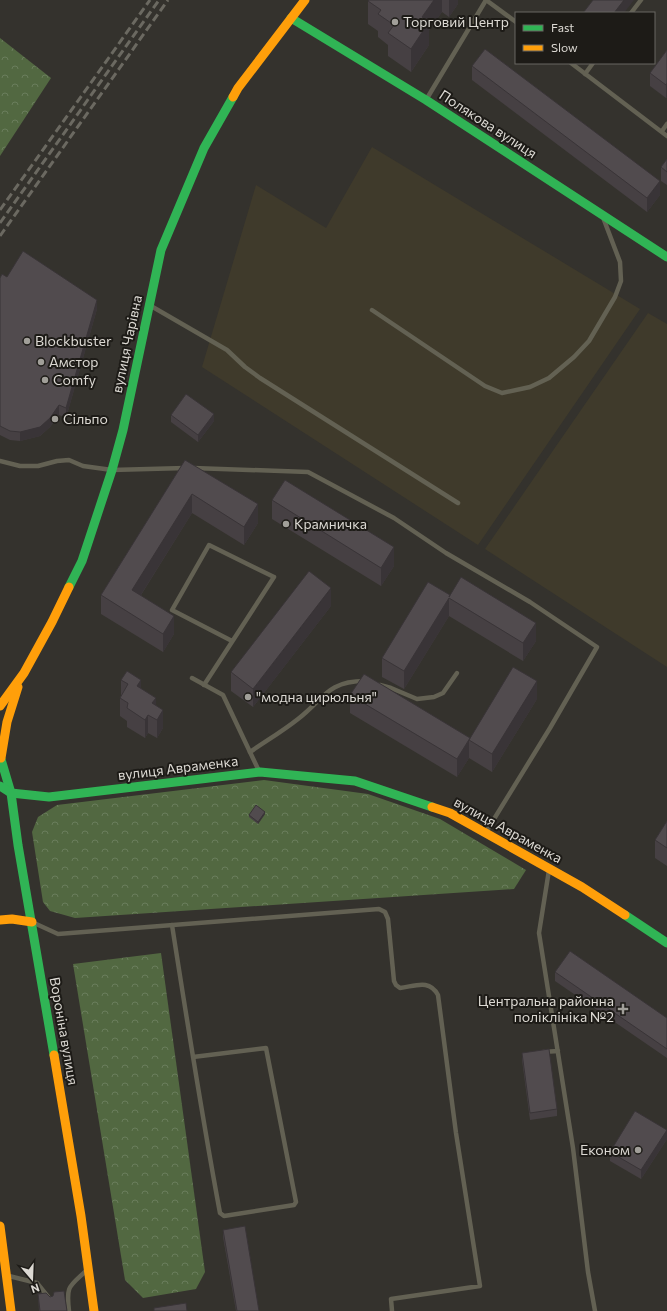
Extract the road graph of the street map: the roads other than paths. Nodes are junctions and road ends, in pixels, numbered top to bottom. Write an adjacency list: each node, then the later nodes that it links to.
1 (305, 0): 5 (main road, вулиця Чарівна)
2 (486, 0): 6 (lane); 10 (lane)
3 (641, 0): 4 (lane)
4 (632, 12)
5 (291, 18): 10 (main road, Полякова вулиця); 16 (main road, вулиця Чарівна)
6 (515, 21)
7 (571, 64): 9 (lane)
8 (592, 64): 9 (lane)
9 (585, 74): 12 (lane)
10 (426, 100): 14 (main road, Полякова вулиця)
11 (667, 124): 12 (lane)
12 (662, 131): 13 (lane)
13 (667, 136)
14 (602, 215): 15 (main road, Полякова вулиця); 17 (lane)
15 (667, 257)
16 (149, 305): 19 (main road, вулиця Чарівна); 20 (lane)
17 (372, 310)
18 (0, 461): 19 (lane)
19 (112, 470): 22 (main road, вулиця Чарівна); 34 (lane)
20 (458, 503)
21 (232, 642): 21 (lane); 27 (lane)
22 (24, 673): 28 (main road, вулиця Чарівна); 30 (main road)
23 (457, 673): 26 (lane)
24 (192, 678): 27 (lane)
25 (371, 683): 29 (lane)
26 (378, 684)
27 (204, 685): 29 (lane)
28 (0, 706)
29 (250, 752): 31 (lane)
30 (0, 757): 33 (main road, Вороніна вулиця)
31 (260, 772): 33 (main road, вулиця Авраменка); 34 (main road, вулиця Авраменка)
32 (0, 786): 33 (main road)
33 (11, 793): 37 (main road, Вороніна вулиця)
34 (486, 833): 35 (main road, вулиця Авраменка)
35 (549, 868): 39 (main road, вулиця Авраменка); 40 (lane)
36 (0, 920): 37 (main road)
37 (32, 922): 38 (lane); 44 (main road, Вороніна вулиця)
38 (172, 925): 42 (lane); 50 (lane)
39 (667, 943)
40 (558, 1051): 41 (lane); 51 (lane)
41 (538, 1053)
42 (193, 1057): 42 (lane)
43 (0, 1226): 45 (main road)
44 (88, 1268): 48 (lane); 49 (main road, Вороніна вулиця)
45 (6, 1276): 46 (lane); 47 (main road)
46 (50, 1300)
47 (11, 1311)
48 (69, 1311)
49 (94, 1311)
50 (392, 1311)
51 (595, 1311)

